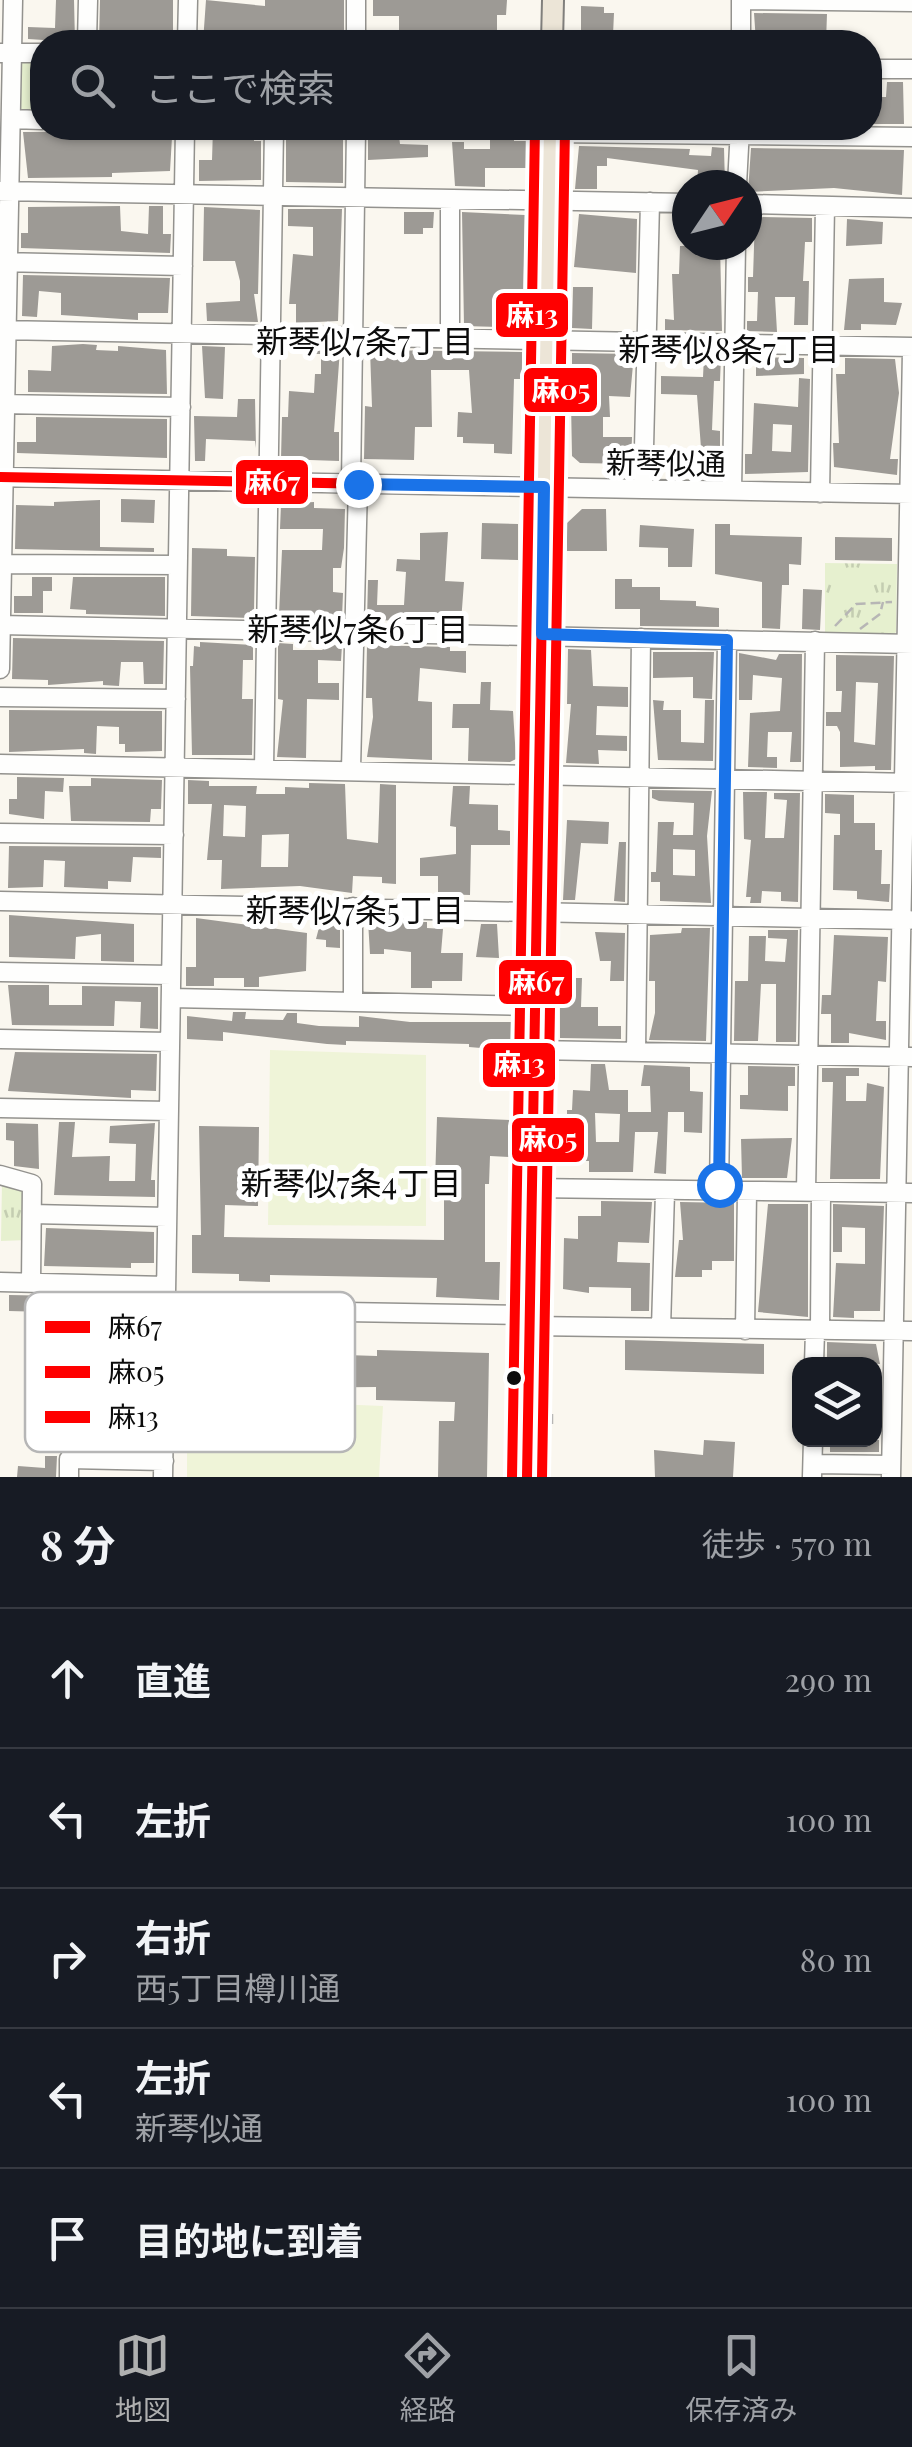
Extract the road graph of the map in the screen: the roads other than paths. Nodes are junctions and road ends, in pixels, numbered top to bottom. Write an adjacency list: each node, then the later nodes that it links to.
1 (13, 0): 14 (street)
2 (88, 0): 9 (street)
3 (188, 0): 10 (street)
4 (356, 0): 11 (street)
5 (552, 0): 12 (main road)
6 (741, 0): 13 (street)
7 (750, 0): 8 (street)
8 (912, 2)
9 (88, 30)
10 (187, 30)
11 (356, 30)
12 (552, 30)
13 (740, 30)
14 (6, 53): 17 (street)
15 (882, 69): 16 (street)
16 (912, 69)
17 (11, 119): 18 (street); 27 (street)
18 (30, 120)
19 (882, 136): 20 (street)
20 (912, 137)
21 (185, 140): 28 (street)
22 (274, 140): 29 (street)
23 (356, 140): 30 (street)
24 (550, 140): 32 (main road)
25 (740, 140): 26 (street)
26 (739, 170)
27 (5, 191): 28 (street); 39 (street)
28 (184, 194): 29 (street); 40 (street)
29 (272, 196): 30 (street); 43 (street)
30 (356, 197): 31 (street); 44 (street)
31 (450, 199): 32 (street); 45 (street)
32 (549, 200): 33 (street); 46 (main road)
33 (650, 202): 34 (street); 47 (street)
34 (672, 203)
35 (762, 204): 36 (street)
36 (824, 206): 37 (street); 49 (street)
37 (912, 208)
38 (736, 260): 48 (street)
39 (5, 262): 40 (street); 41 (street)
40 (183, 266): 42 (street)
41 (4, 330): 42 (street); 51 (street)
42 (182, 334): 43 (street); 52 (street)
43 (269, 334): 44 (street); 55 (street)
44 (354, 336): 45 (street); 56 (street)
45 (450, 338): 46 (street)
46 (546, 339): 47 (street); 57 (main road)
47 (647, 342): 48 (street); 58 (street)
48 (734, 343): 49 (street); 59 (street)
49 (822, 344): 50 (street); 60 (street)
50 (912, 349): 61 (street)
51 (3, 404): 52 (street); 53 (street)
52 (181, 407): 54 (street)
53 (2, 478): 54 (street, 新琴似通); 62 (street)
54 (180, 481): 55 (street, 新琴似通); 63 (street)
55 (266, 482): 56 (street, 新琴似通); 66 (street)
56 (355, 484): 57 (street, 新琴似通); 67 (street)
57 (544, 487): 58 (street, 新琴似通); 68 (main road)
58 (643, 490): 59 (street, 新琴似通)
59 (732, 491): 60 (street, 新琴似通)
60 (820, 493): 61 (street, 新琴似通)
61 (911, 494): 72 (street)
62 (2, 564): 63 (street); 64 (street)
63 (177, 565): 65 (street)
64 (0, 625): 65 (street); 73 (street)
65 (177, 629): 66 (street); 75 (street)
66 (266, 631): 67 (street); 78 (street)
67 (354, 632): 68 (street); 79 (street)
68 (542, 634): 69 (street); 80 (main road)
69 (641, 638): 71 (street); 81 (street)
70 (821, 638): 71 (street); 72 (street); 83 (street)
71 (727, 640): 82 (street)
72 (909, 644): 84 (street)
73 (0, 668)
74 (0, 696): 75 (street)
75 (176, 699): 77 (street)
76 (0, 764): 77 (street)
77 (175, 766): 78 (street); 86 (street)
78 (264, 768): 79 (street)
79 (352, 770): 80 (street)
80 (540, 773): 81 (street); 91 (main road)
81 (640, 776): 82 (street); 92 (street)
82 (726, 778): 83 (street); 93 (street)
83 (813, 780): 84 (street); 94 (street)
84 (908, 783): 87 (street)
85 (0, 833): 86 (street)
86 (174, 835): 89 (street)
87 (907, 849): 95 (street)
88 (0, 901): 89 (street)
89 (172, 904): 90 (street); 97 (street)
90 (352, 908): 91 (street); 99 (street)
91 (536, 911): 92 (street); 100 (main road)
92 (636, 915): 93 (street); 104 (street)
93 (723, 916): 94 (street); 105 (street)
94 (810, 918): 95 (street); 106 (street)
95 (907, 920): 107 (street)
96 (0, 972): 97 (street)
97 (171, 974): 98 (street)
98 (171, 998): 99 (street); 102 (street)
99 (352, 1000): 100 (street)
100 (535, 1006): 103 (main road)
101 (0, 1039): 102 (street)
102 (170, 1042): 109 (street)
103 (535, 1050): 104 (street); 111 (main road)
104 (636, 1052): 105 (street)
105 (722, 1054): 106 (street); 112 (street)
106 (808, 1055): 107 (street); 115 (street)
107 (906, 1057): 116 (street)
108 (0, 1108): 109 (street)
109 (169, 1111): 118 (street)
110 (0, 1176): 117 (street)
111 (532, 1188): 113 (street); 124 (main road)
112 (718, 1190): 113 (street); 114 (street)
113 (664, 1192): 125 (street)
114 (747, 1192): 115 (street); 126 (street)
115 (814, 1192): 116 (street); 127 (street)
116 (904, 1193): 128 (street)
117 (32, 1214): 118 (street); 120 (street)
118 (167, 1217): 121 (street)
119 (0, 1282): 120 (street)
120 (30, 1283): 121 (street)
121 (166, 1286): 122 (street)
122 (166, 1292)
123 (355, 1315): 124 (street)
124 (529, 1321): 125 (street); 135 (main road)
125 (661, 1328): 126 (street)
126 (745, 1330): 127 (street)
127 (817, 1330): 128 (street); 129 (street)
128 (903, 1331): 131 (street)
129 (815, 1357)
130 (163, 1469): 134 (street)
131 (891, 1470): 132 (street); 133 (street)
132 (912, 1470)
133 (812, 1471)
134 (68, 1477)
135 (527, 1477)

